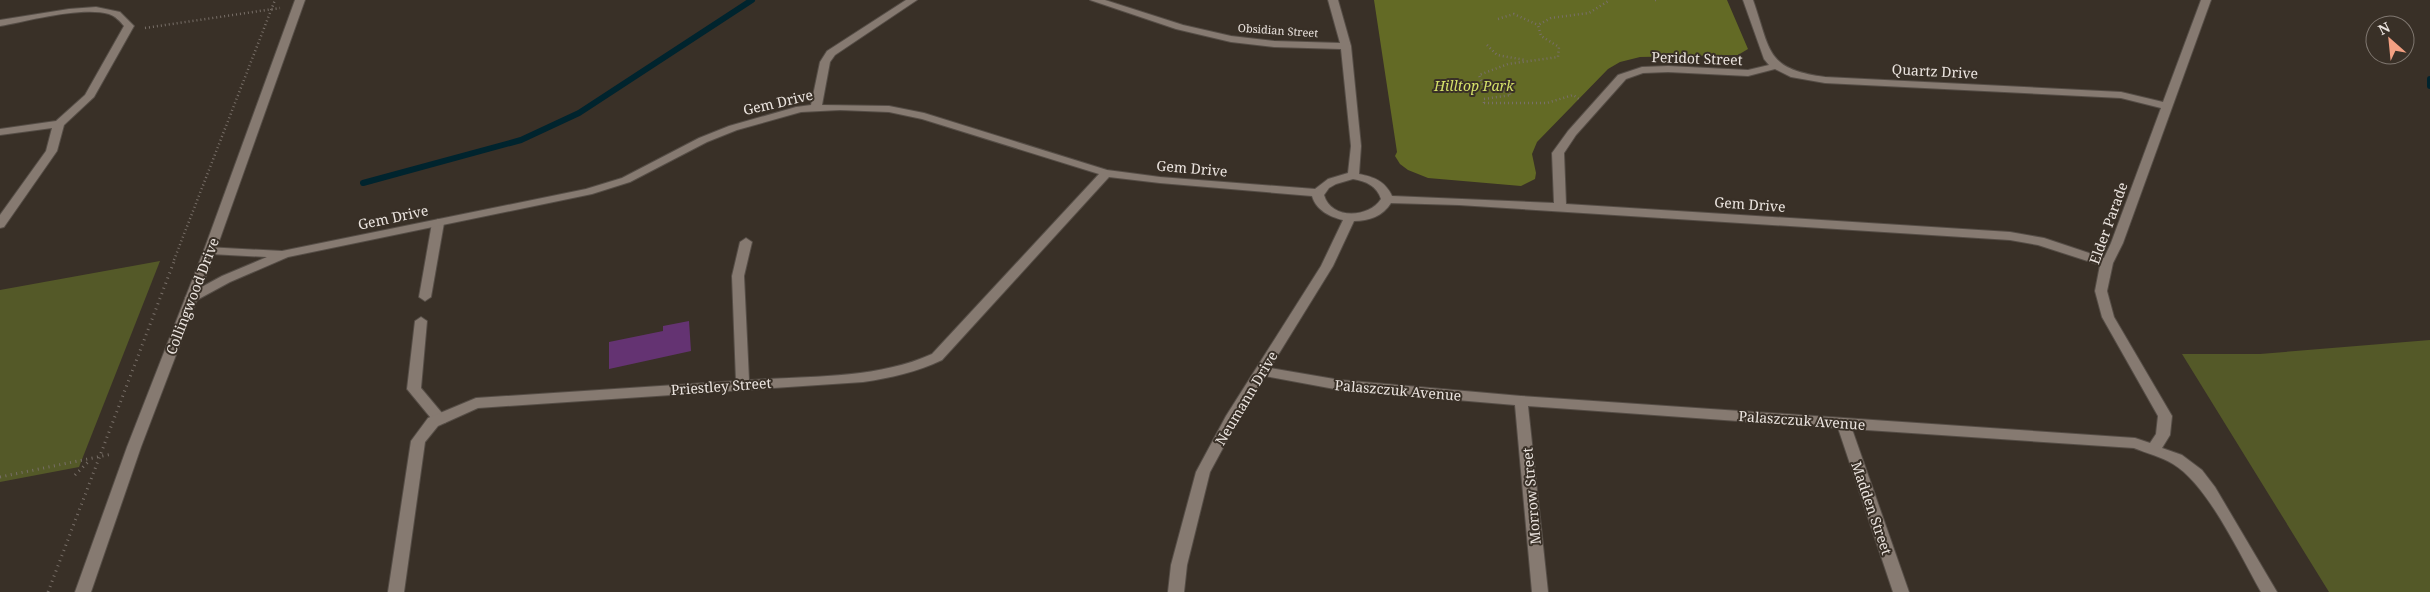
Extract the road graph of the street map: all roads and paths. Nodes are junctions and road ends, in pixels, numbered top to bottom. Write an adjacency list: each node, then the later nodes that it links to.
1 (275, 0): 9 (path)
2 (912, 0): 20 (street)
3 (1095, 0): 15 (street, Obsidian Street)
4 (1333, 0): 15 (street)
5 (1610, 0): 12 (path)
6 (1748, 0): 17 (street)
7 (2206, 0): 19 (street, Elder Parade)
8 (298, 3): 9 (path); 32 (street, Collingwood Drive)
9 (271, 9): 13 (path); 45 (path)
10 (1498, 18): 12 (path)
11 (0, 23): 13 (street)
12 (1538, 25): 16 (path)
13 (127, 30): 21 (street)
14 (1487, 45): 16 (path)
15 (1346, 46): 24 (street)
16 (1531, 61): 18 (path)
17 (1776, 66): 19 (street, Quartz Drive); 27 (street, Peridot Street)
18 (1582, 101)
19 (2167, 106): 34 (street, Elder Parade)
20 (816, 107): 23 (street, Gem Drive); 29 (street, Gem Drive)
21 (59, 124): 22 (street); 30 (street)
22 (0, 132)
23 (1106, 173): 25 (street, Gem Drive); 39 (street, Priestley Street)
24 (1353, 176): 25 (street); 26 (street)
25 (1319, 193): 28 (street)
26 (1387, 199): 27 (street, Gem Drive); 28 (street)
27 (1560, 207): 34 (street, Gem Drive)
28 (1350, 218): 38 (street, Neumann Drive)
29 (438, 223): 33 (street, Gem Drive); 35 (street)
30 (0, 224)
31 (746, 242): 39 (street)
32 (210, 250): 33 (street, Gem Drive); 36 (street, Collingwood Drive)
33 (284, 254): 36 (street, Gem Drive)
34 (2107, 263): 44 (street, Elder Parade)
35 (425, 297)
36 (191, 298): 43 (street, Collingwood Drive)
37 (421, 321): 41 (street)
38 (1262, 371): 40 (street, Palaszczuk Avenue); 52 (street, Neumann Drive)
39 (743, 385): 41 (street, Priestley Street)
40 (1521, 400): 42 (street, Palaszczuk Avenue); 53 (street, Morrow Street)
41 (440, 419): 51 (street, Priestley Street)
42 (1843, 424): 44 (street, Palaszczuk Avenue); 54 (street, Madden Street)
43 (134, 447): 45 (path); 50 (street, Collingwood Drive)
44 (2154, 448): 55 (street, Palaszczuk Avenue)
45 (100, 458): 46 (path); 49 (path)
46 (90, 460): 47 (path); 48 (path)
47 (75, 475)
48 (0, 477)
49 (48, 592)
50 (83, 592)
51 (396, 592)
52 (1176, 592)
53 (1540, 592)
54 (1901, 592)
55 (2269, 592)

